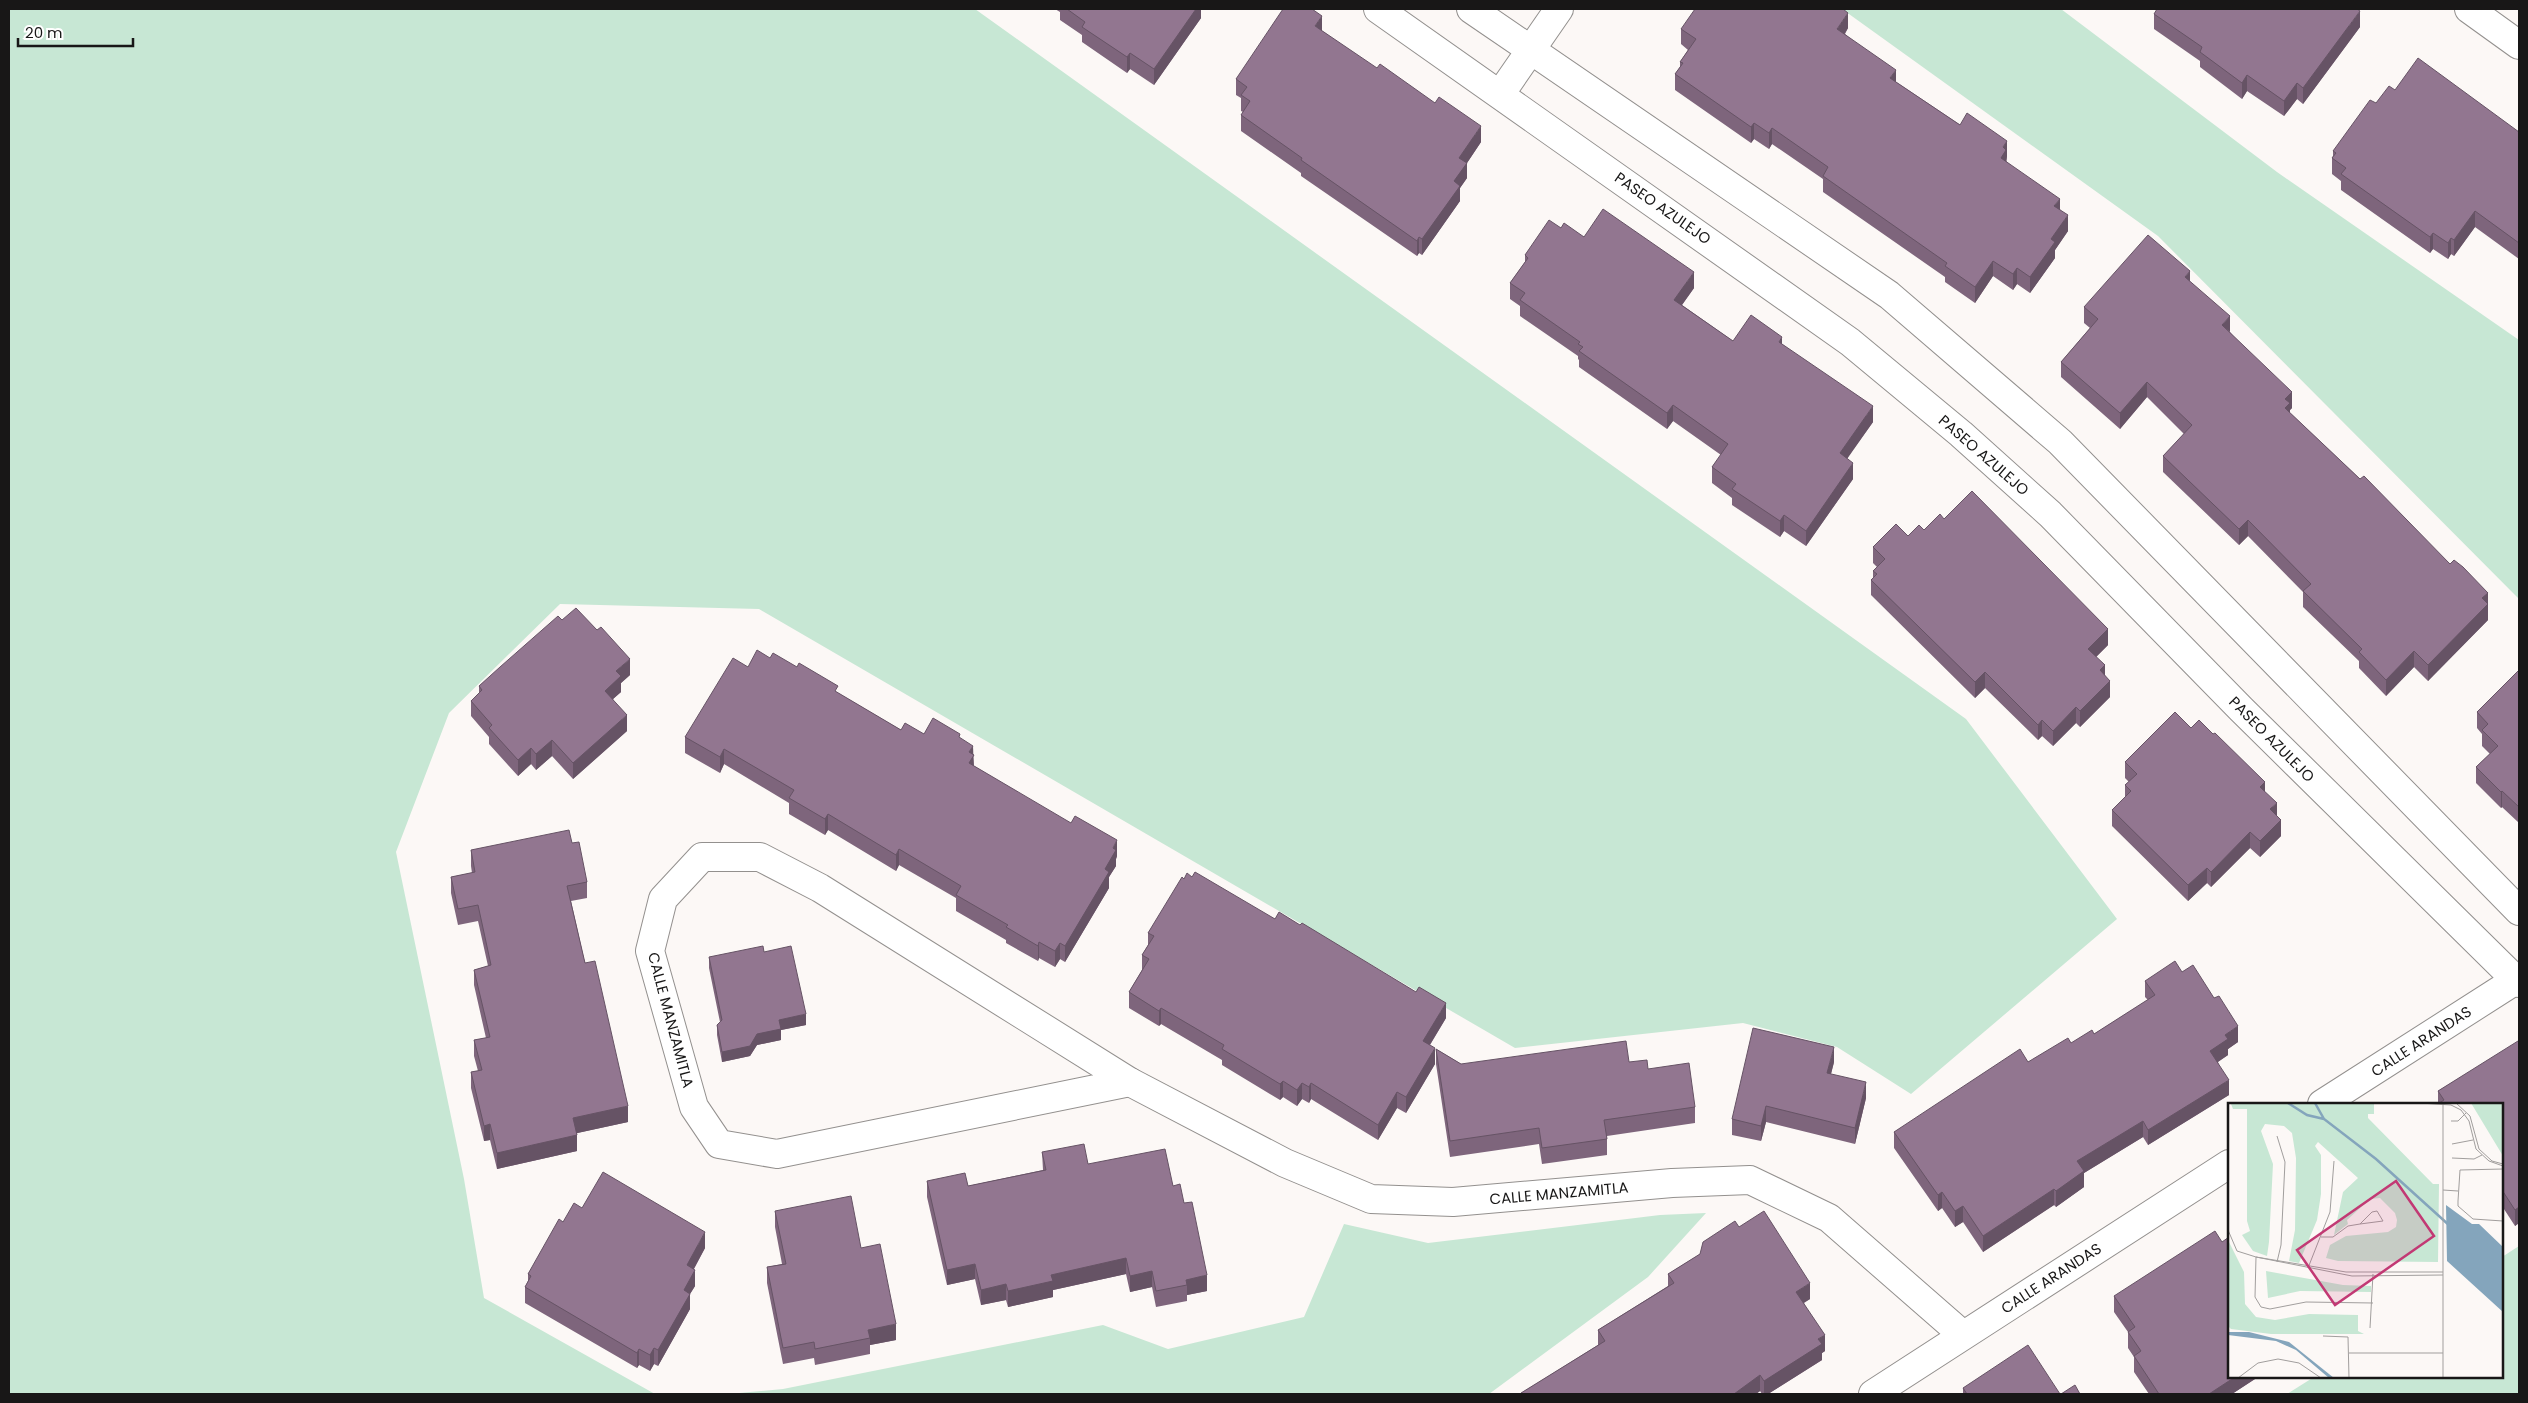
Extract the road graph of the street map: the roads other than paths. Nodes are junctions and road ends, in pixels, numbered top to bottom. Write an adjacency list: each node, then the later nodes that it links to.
1 (1378, 9): 7 (street, PASEO AZULEJO)
2 (1471, 9): 6 (street)
3 (1559, 9): 6 (street)
4 (2469, 9): 5 (street)
5 (2519, 45)
6 (1530, 49): 7 (street); 8 (street)
7 (1500, 93): 9 (street, PASEO AZULEJO)
8 (2519, 911)
9 (2518, 980): 11 (street, CALLE ARANDAS)
10 (1130, 1082): 10 (street, CALLE MANZAMITLA); 13 (street, CALLE MANZAMITLA)
11 (2324, 1103)
12 (2228, 1165): 13 (street, CALLE ARANDAS)
13 (1963, 1335): 14 (street, CALLE ARANDAS)
14 (1873, 1394)

